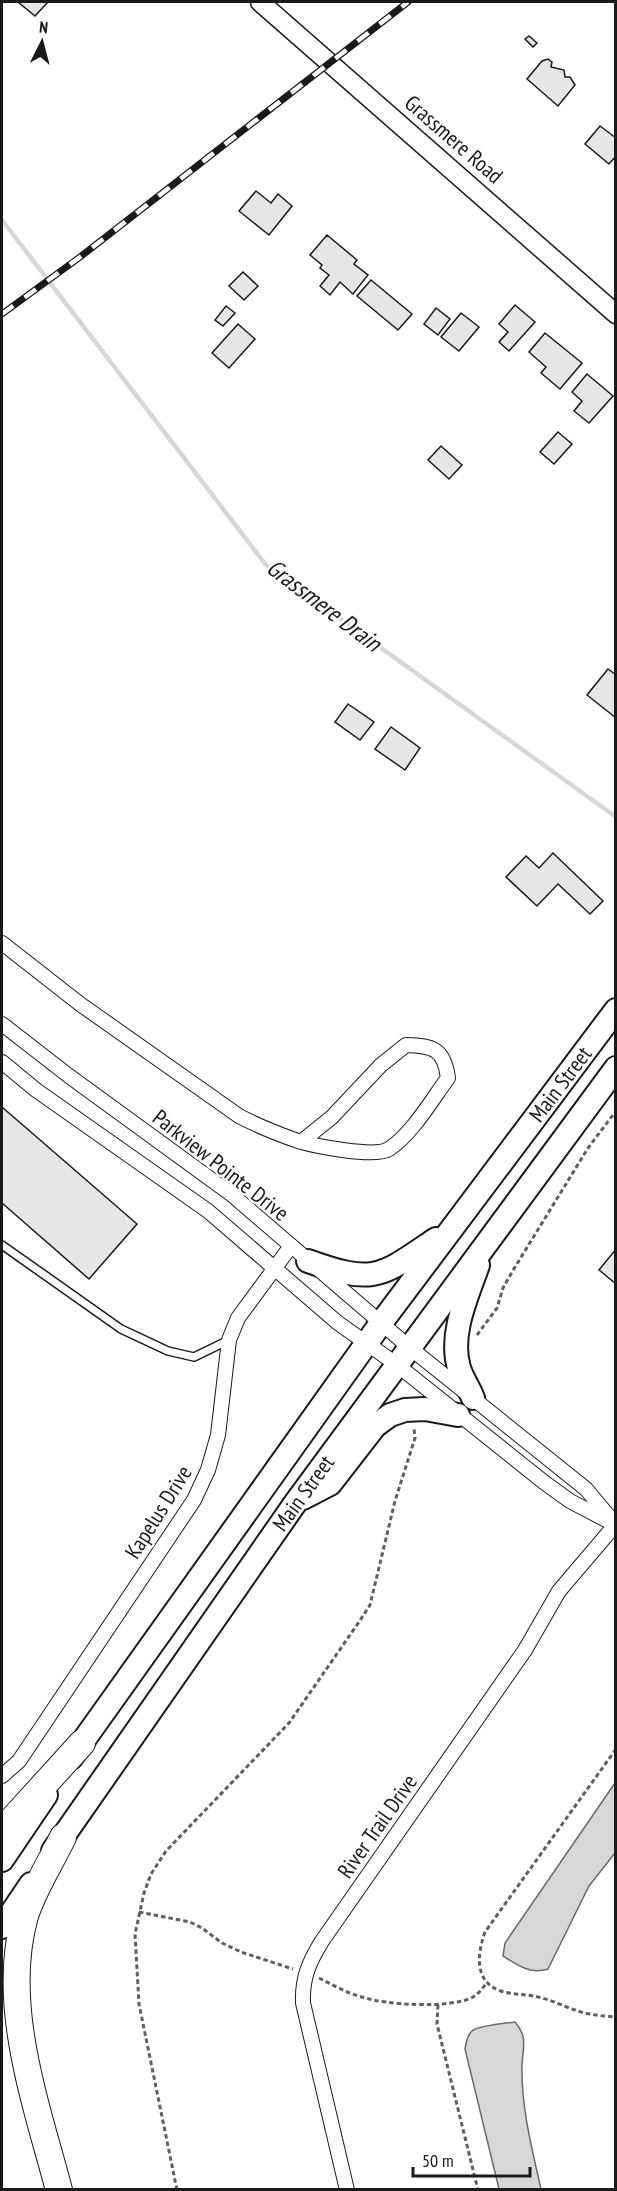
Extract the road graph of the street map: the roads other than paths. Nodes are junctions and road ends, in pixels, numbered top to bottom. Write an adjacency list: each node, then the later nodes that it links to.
1 (260, 2): 2 (street, Grassmere Road)
2 (615, 314)
3 (2, 943): 8 (street)
4 (615, 1010): 9 (main road, Main Street)
5 (2, 1024): 12 (street, Parkview Pointe Drive)
6 (2, 1062): 14 (street, Parkview Pointe Drive)
7 (615, 1068): 11 (main road, Main Street)
8 (302, 1142): 8 (street)
9 (452, 1228): 13 (main road); 15 (main road, Main Street)
10 (2, 1245): 16 (lane)
11 (484, 1245): 18 (main road, Main Street); 19 (main road)
12 (291, 1246): 13 (street, Parkview Pointe Drive); 14 (street, Kapelus Drive)
13 (308, 1261): 15 (street, Parkview Pointe Drive)
14 (273, 1268): 16 (street, Kapelus Drive); 17 (street, Parkview Pointe Drive)
15 (381, 1323): 17 (main road, Main Street); 18 (street, Parkview Pointe Drive)
16 (229, 1340): 23 (street, Kapelus Drive)
17 (366, 1343): 18 (street, Parkview Pointe Drive); 22 (main road, Main Street)
18 (403, 1356): 19 (street); 19 (street); 20 (main road, Main Street)
19 (466, 1406): 20 (main road); 21 (street); 21 (street)
20 (296, 1502): 25 (main road, Main Street)
21 (615, 1524): 31 (street, River Trail Drive)
22 (82, 1743): 24 (highway); 26 (main road, Main Street)
23 (2, 1776)
24 (2, 1831)
25 (63, 1837): 27 (main road, Main Street); 29 (highway)
26 (2, 1860)
27 (2, 1927)
28 (2, 2016): 29 (highway)
29 (20, 2037): 30 (highway)
30 (59, 2190)
31 (347, 2190)

